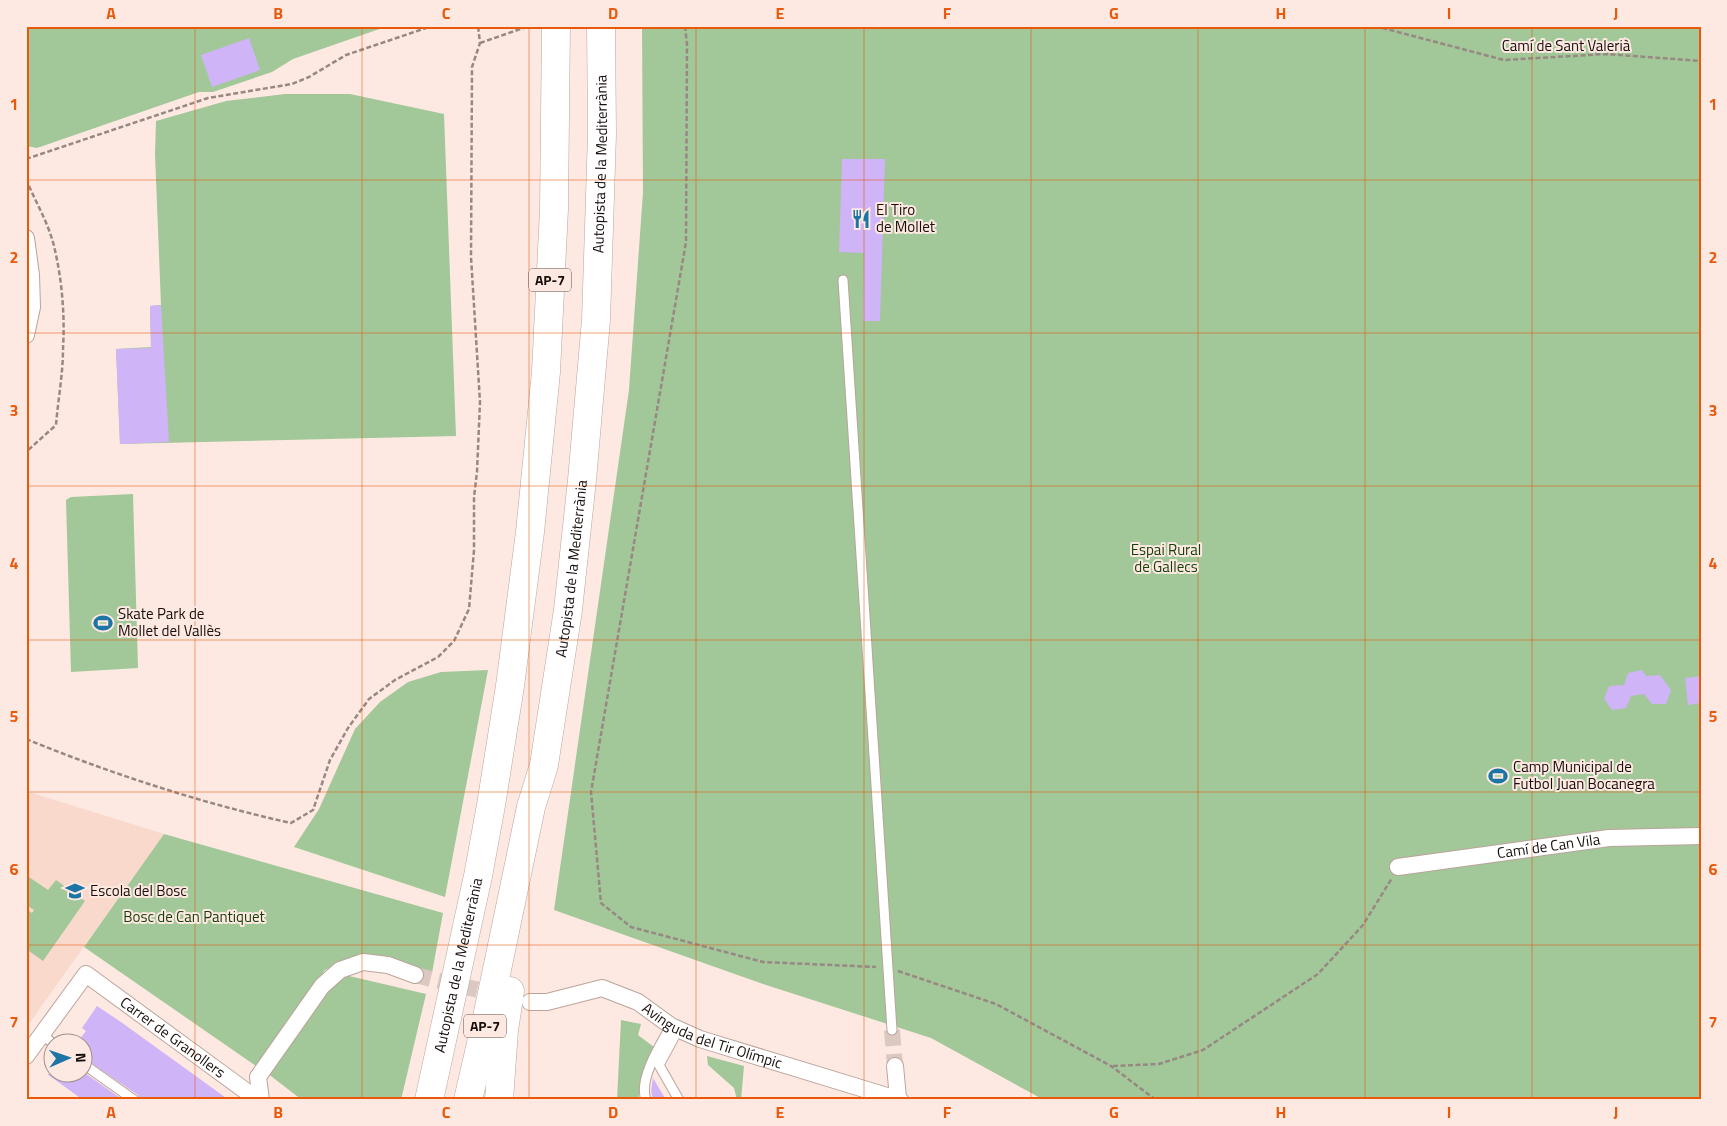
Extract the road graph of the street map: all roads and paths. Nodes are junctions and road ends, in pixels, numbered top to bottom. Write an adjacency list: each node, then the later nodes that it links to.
1 (432, 26): 10 (path)
2 (478, 26): 8 (path)
3 (530, 26): 8 (path)
4 (556, 26): 22 (highway, Autopista de la Mediterrània / AP-7)
5 (602, 26): 19 (highway, Autopista de la Mediterrània / AP-7)
6 (685, 26): 20 (path)
7 (1375, 26): 9 (path, Camí de Sant Valerià)
8 (480, 43): 16 (path)
9 (1701, 61)
10 (26, 159)
11 (26, 179): 15 (path)
12 (26, 238): 14 (street)
13 (842, 280): 20 (lane)
14 (26, 335)
15 (26, 452)
16 (26, 739)
17 (1701, 836): 18 (street, Camí de Can Vila)
18 (1398, 867): 30 (path)
19 (508, 952): 37 (highway, Autopista de la Mediterrània / AP-7); 38 (highway)
20 (887, 967): 25 (lane); 30 (path)
21 (415, 975): 34 (street)
22 (456, 980): 35 (highway); 36 (highway, Autopista de la Mediterrània / AP-7)
23 (530, 1002): 24 (street, Avinguda del Tir Olímpic)
24 (674, 1028): 32 (street, Avinguda del Tir Olímpic); 39 (lane); 40 (lane)
25 (892, 1030)
26 (51, 1034): 34 (street, Carrer de Granollers)
27 (42, 1044): 28 (street)
28 (26, 1056)
29 (895, 1066): 32 (street, Avinguda del Tir Olímpic)
30 (1111, 1066): 41 (path)
31 (92, 1070): 33 (lane)
32 (899, 1099)
33 (134, 1100)
34 (260, 1100)
35 (417, 1100)
36 (429, 1100)
37 (468, 1100)
38 (499, 1100)
39 (646, 1100)
40 (679, 1100)
41 (1156, 1100)

